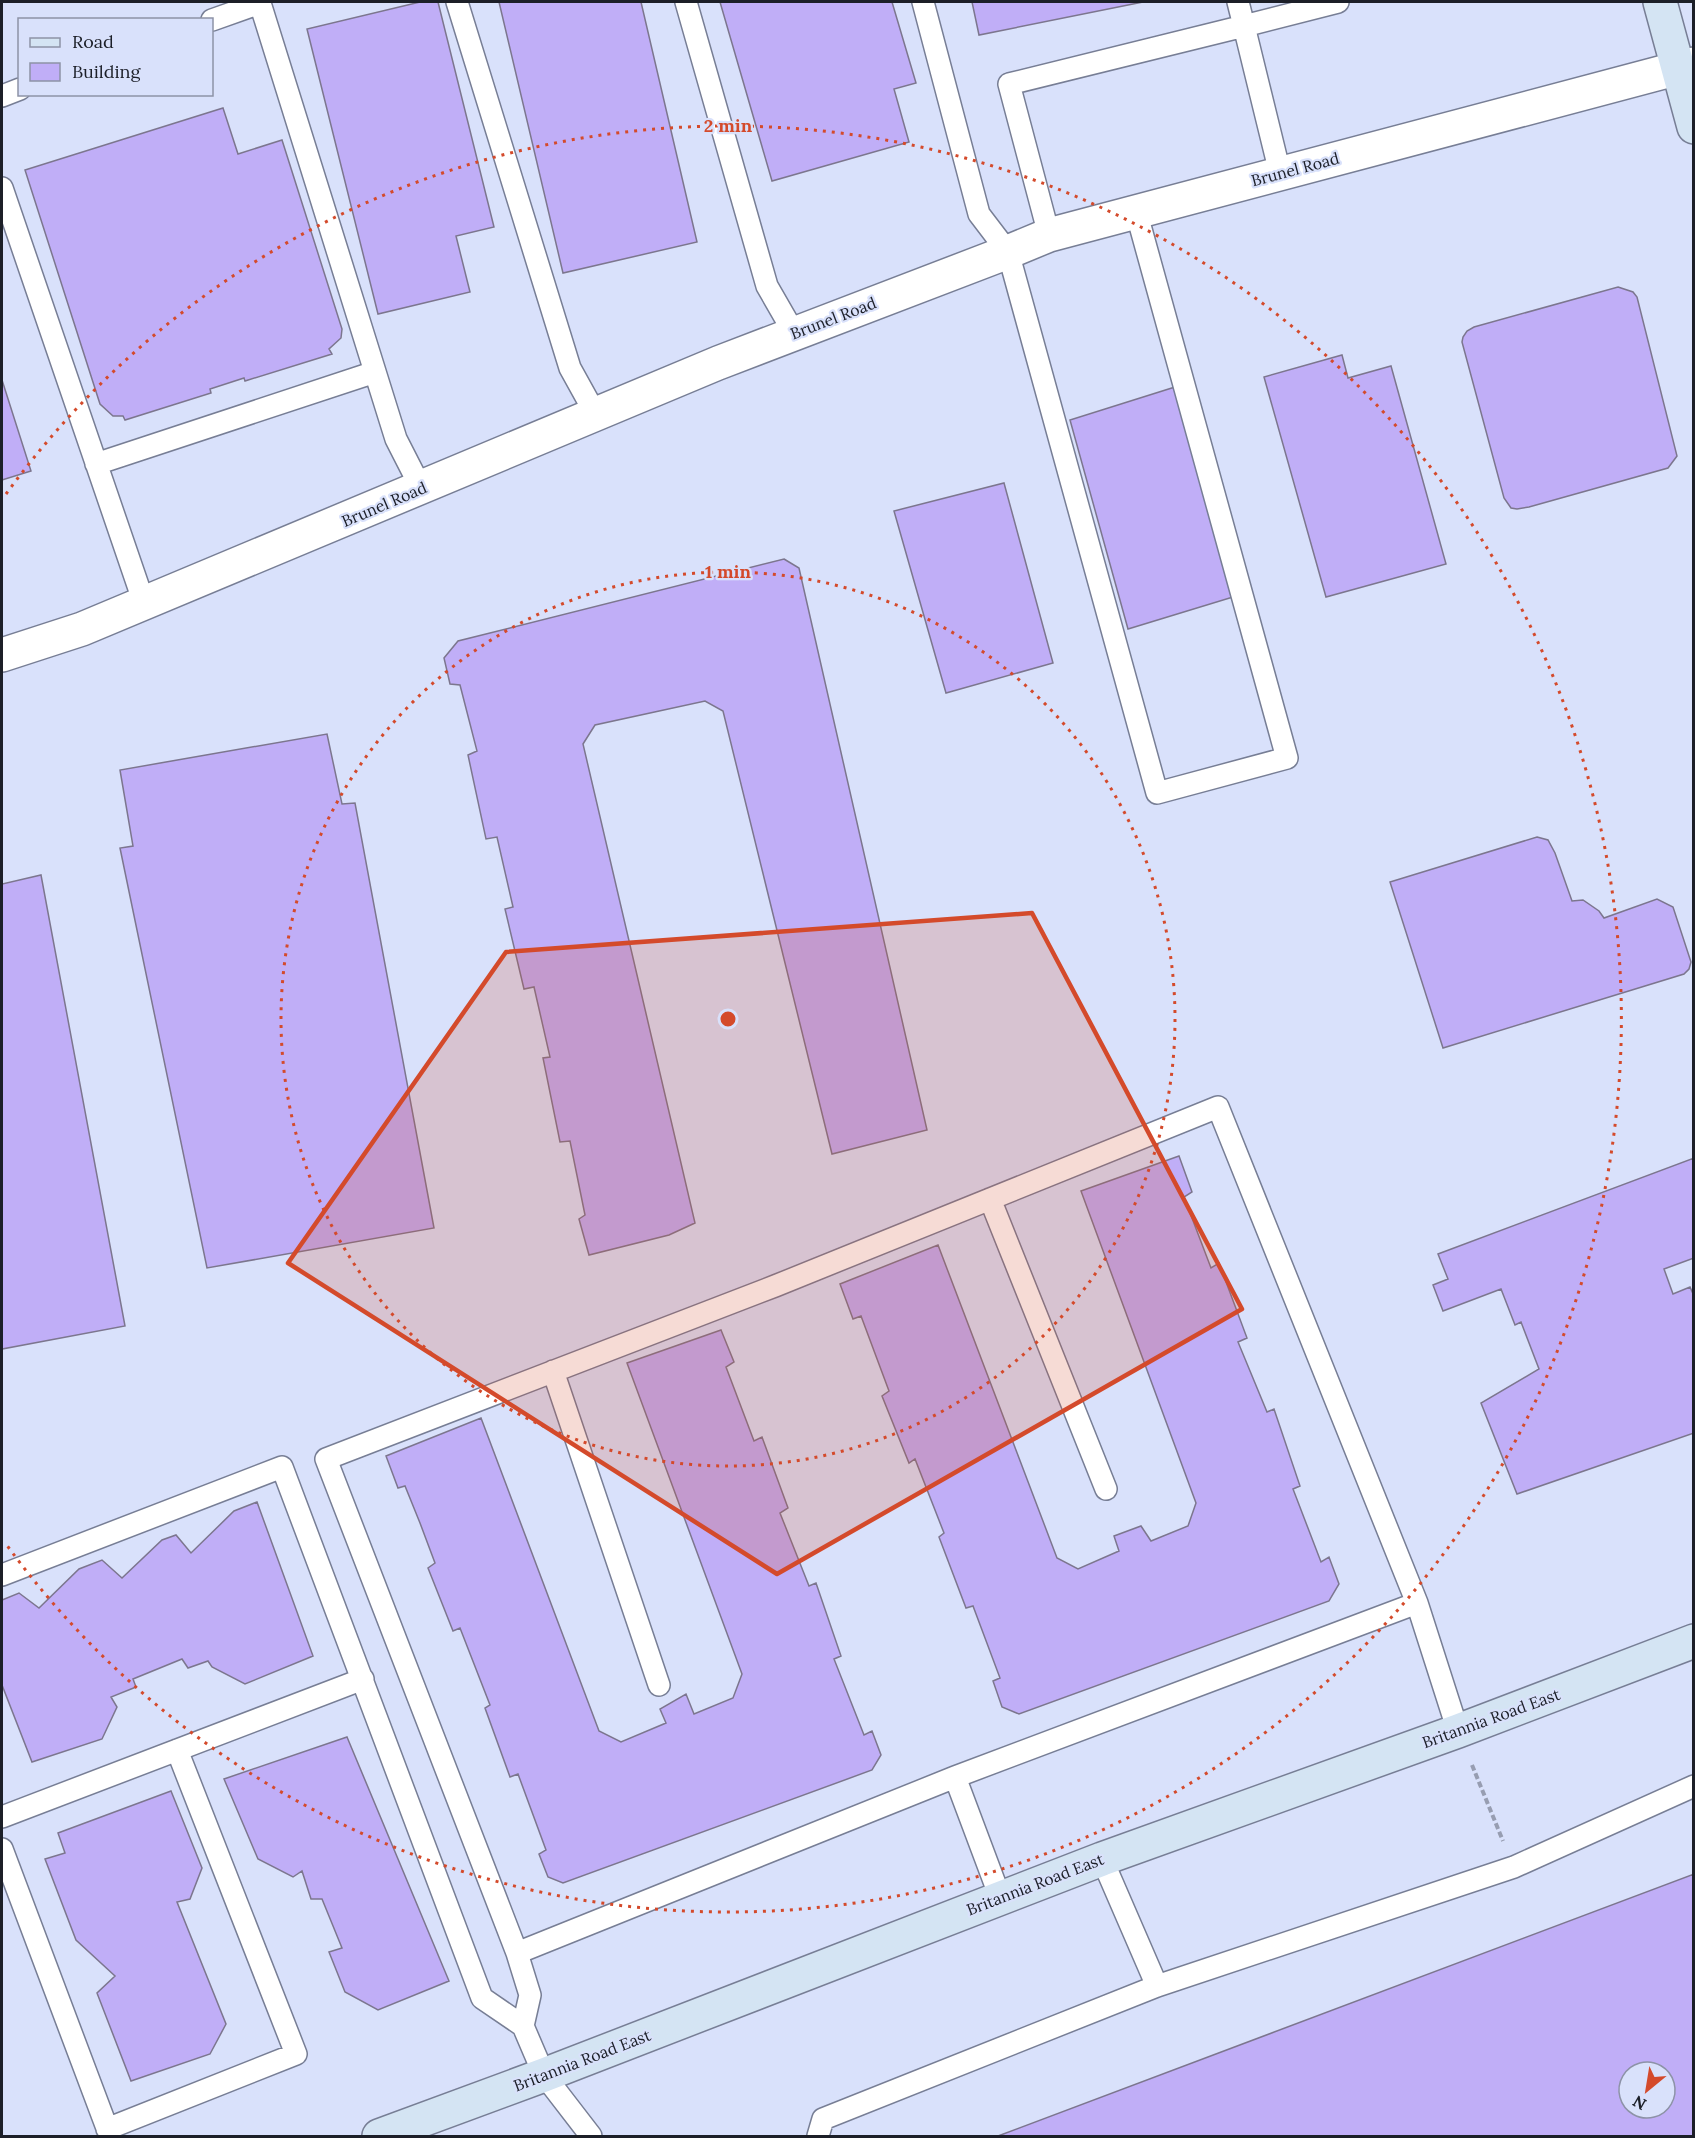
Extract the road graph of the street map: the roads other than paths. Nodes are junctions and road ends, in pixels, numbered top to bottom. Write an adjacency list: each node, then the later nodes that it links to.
1 (263, 2): 8 (lane); 20 (lane)
2 (457, 2): 21 (lane)
3 (686, 2): 19 (lane)
4 (922, 2): 18 (lane)
5 (1238, 2): 9 (lane)
6 (1338, 2): 9 (lane)
7 (1660, 2): 10 (main road)
8 (213, 20)
9 (1244, 26): 14 (lane); 17 (lane)
10 (1685, 66): 13 (main road); 14 (street, Brunel Road)
11 (18, 89): 12 (lane)
12 (2, 96)
13 (1694, 127)
14 (1280, 173): 16 (street, Brunel Road)
15 (2, 188): 22 (lane)
16 (1136, 211): 17 (street, Brunel Road); 18 (lane)
17 (1049, 235): 18 (street, Brunel Road)
18 (1008, 252): 19 (street, Brunel Road)
19 (794, 333): 21 (street, Brunel Road)
20 (375, 372): 22 (lane); 23 (lane)
21 (597, 415): 23 (street, Brunel Road)
22 (96, 464): 24 (lane)
23 (421, 488): 24 (street, Brunel Road)
24 (144, 603): 25 (street, Brunel Road)
25 (2, 655)
26 (990, 1199): 27 (lane); 28 (lane); 30 (lane)
27 (552, 1371): 33 (lane); 42 (lane)
28 (1106, 1490)
29 (2, 1575): 32 (lane)
30 (1417, 1603): 34 (lane); 36 (lane)
31 (1694, 1641): 34 (main road, Britannia Road East)
32 (363, 1679): 35 (lane); 44 (lane)
33 (659, 1685)
34 (1458, 1731): 40 (main road, Britannia Road East)
35 (177, 1750): 38 (lane); 46 (lane)
36 (956, 1777): 41 (lane); 42 (lane)
37 (1694, 1786): 43 (lane)
38 (2, 1817)
39 (2, 1849): 46 (lane)
40 (1102, 1858): 41 (main road, Britannia Road East); 43 (lane)
41 (1000, 1897): 45 (main road, Britannia Road East)
42 (517, 1953): 44 (lane)
43 (1157, 1986): 49 (lane)
44 (523, 2026): 45 (lane)
45 (544, 2075): 47 (main road, Britannia Road East); 48 (lane)
46 (109, 2133)
47 (379, 2136)
48 (591, 2136)
49 (818, 2136)

